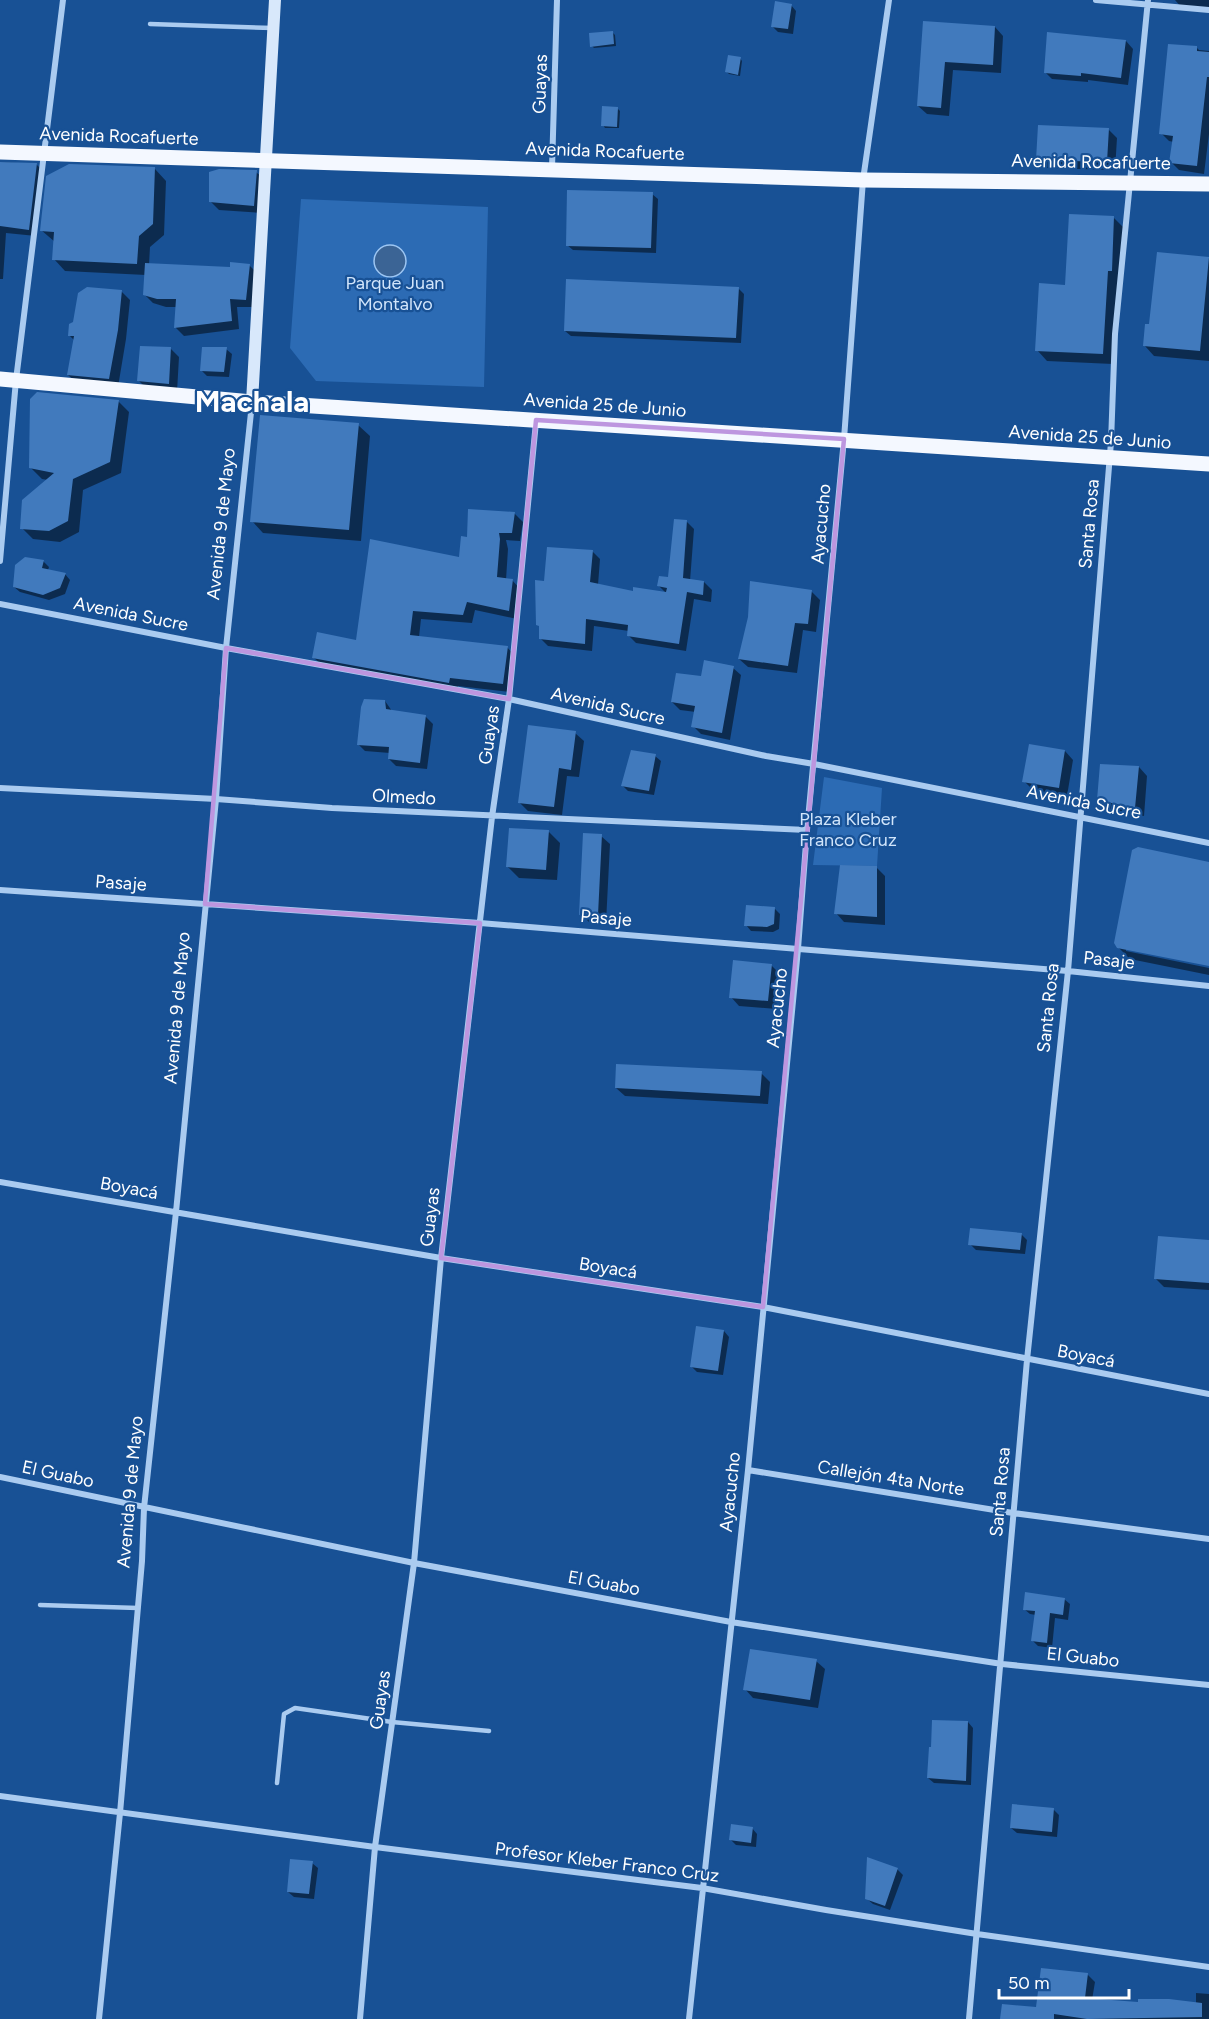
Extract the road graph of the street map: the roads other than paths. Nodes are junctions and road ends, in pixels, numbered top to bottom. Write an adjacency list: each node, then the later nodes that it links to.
1 (63, 0): 11 (street)
2 (275, 0): 9 (street, Avenida 9 de Mayo)
3 (557, 0): 13 (street, Guayas)
4 (889, 0): 14 (street, Ayacucho)
5 (1096, 0): 6 (street)
6 (1148, 2): 7 (street); 15 (street, Santa Rosa)
7 (1209, 10)
8 (150, 24): 9 (lane)
9 (274, 28): 12 (street, Avenida 9 de Mayo)
10 (0, 152): 11 (main road, Avenida Rocafuerte)
11 (43, 153): 12 (main road, Avenida Rocafuerte); 18 (street)
12 (267, 160): 13 (main road, Avenida Rocafuerte); 19 (street, Avenida 9 de Mayo)
13 (552, 169): 14 (main road, Avenida Rocafuerte)
14 (863, 180): 15 (main road, Avenida Rocafuerte); 21 (street, Ayacucho)
15 (1131, 182): 16 (main road, Avenida Rocafuerte); 22 (street, Santa Rosa)
16 (1209, 184)
17 (0, 378): 18 (main road, Avenida 25 de Junio)
18 (16, 380): 19 (main road, Avenida 25 de Junio); 24 (street)
19 (252, 402): 20 (main road, Avenida 25 de Junio); 26 (street, Avenida 9 de Mayo)
20 (536, 420): 21 (main road, Avenida 25 de Junio); 27 (street, Guayas)
21 (844, 439): 22 (main road, Avenida 25 de Junio); 28 (street, Ayacucho)
22 (1109, 458): 23 (main road, Avenida 25 de Junio); 32 (street, Santa Rosa)
23 (1209, 464)
24 (0, 561)
25 (0, 604): 26 (street, Avenida Sucre)
26 (226, 648): 27 (street, Avenida Sucre); 30 (street, Avenida 9 de Mayo)
27 (509, 699): 28 (street, Avenida Sucre); 31 (street, Guayas)
28 (814, 764): 32 (street, Avenida Sucre); 33 (street, Ayacucho)
29 (0, 788): 30 (street, Olmedo)
30 (216, 799): 31 (street, Olmedo); 36 (street, Avenida 9 de Mayo)
31 (492, 817): 33 (street, Olmedo); 37 (street, Guayas)
32 (1079, 817): 34 (street, Avenida Sucre); 39 (street, Santa Rosa)
33 (807, 830): 38 (street, Ayacucho)
34 (1209, 843)
35 (0, 890): 36 (street, Pasaje)
36 (205, 904): 37 (street, Pasaje); 42 (street, Avenida 9 de Mayo)
37 (480, 923): 38 (street, Pasaje); 43 (street, Guayas)
38 (798, 949): 39 (street, Pasaje); 44 (street, Ayacucho)
39 (1068, 971): 40 (street, Pasaje); 45 (street, Santa Rosa)
40 (1209, 986)
41 (0, 1182): 42 (street, Boyacá)
42 (176, 1212): 43 (street, Boyacá); 49 (street, Avenida 9 de Mayo)
43 (441, 1258): 44 (street, Boyacá); 52 (street, Guayas)
44 (763, 1307): 45 (street, Boyacá); 47 (street, Ayacucho)
45 (1027, 1360): 46 (street, Boyacá); 50 (street, Santa Rosa)
46 (1209, 1394)
47 (747, 1470): 50 (street, Callejón 4ta Norte); 55 (street, Ayacucho)
48 (0, 1477): 49 (street, El Guabo)
49 (144, 1508): 52 (street, El Guabo); 54 (street, Avenida 9 de Mayo)
50 (1013, 1513): 51 (street, Callejón 4ta Norte); 56 (street, Santa Rosa)
51 (1209, 1539)
52 (414, 1563): 55 (street, El Guabo); 58 (street, Guayas)
53 (40, 1605): 54 (lane)
54 (138, 1608): 62 (street, Avenida 9 de Mayo)
55 (731, 1622): 56 (street, El Guabo); 64 (street, Ayacucho)
56 (1002, 1664): 57 (street, El Guabo); 65 (street, Santa Rosa)
57 (1209, 1685)
58 (392, 1722): 59 (lane); 60 (lane); 63 (street, Guayas)
59 (489, 1731)
60 (277, 1783)
61 (0, 1796): 62 (street, Profesor Kleber Franco Cruz)
62 (120, 1813): 63 (street, Profesor Kleber Franco Cruz); 67 (street, Avenida 9 de Mayo)
63 (375, 1847): 64 (street, Profesor Kleber Franco Cruz); 68 (street, Guayas)
64 (702, 1888): 65 (street, Profesor Kleber Franco Cruz); 69 (street, Ayacucho)
65 (976, 1934): 66 (street, Profesor Kleber Franco Cruz); 70 (street, Santa Rosa)
66 (1209, 1967)
67 (99, 2019)
68 (360, 2019)
69 (689, 2019)
70 (969, 2019)

